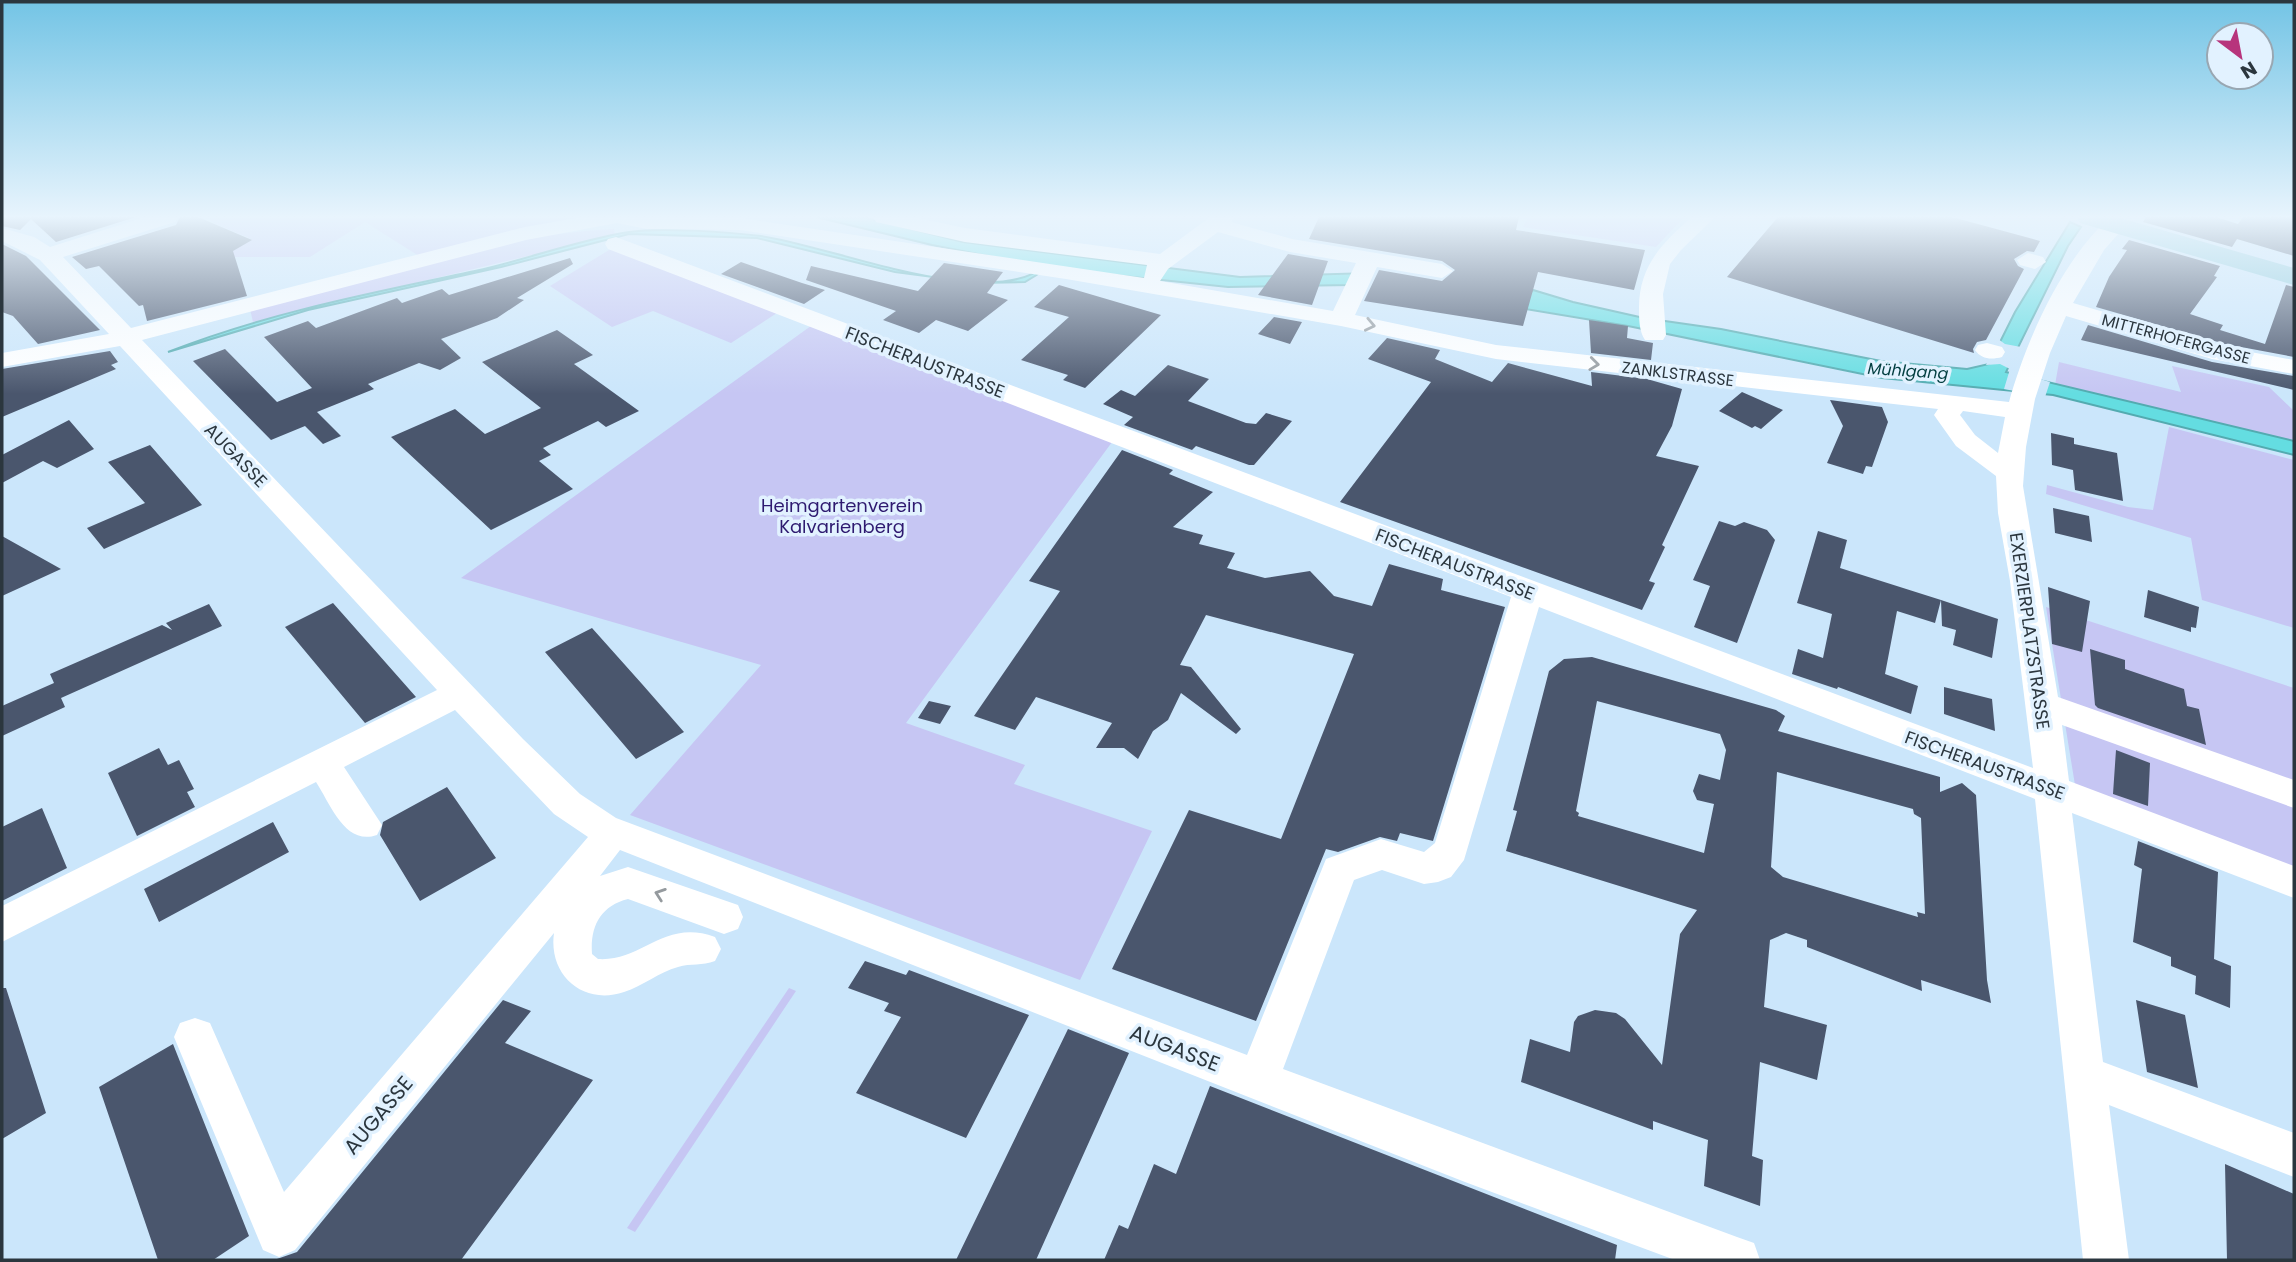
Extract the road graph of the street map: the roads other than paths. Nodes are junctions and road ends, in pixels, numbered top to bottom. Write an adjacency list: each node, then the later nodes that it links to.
1 (68, 276): 11 (street, AUGASSE)
2 (364, 276): 11 (street)
3 (700, 276): 17 (street, FISCHERAUSTRASSE)
4 (1164, 276): 9 (street, ZANKLSTRASSE)
5 (1362, 276): 9 (street)
6 (1658, 276): 10 (street)
7 (2075, 276): 8 (street, EXERZIERPLATZSTRASSE)
8 (2059, 306): 13 (street, MITTERHOFERGASSE); 14 (street, EXERZIERPLATZSTRASSE)
9 (1341, 319): 15 (street, ZANKLSTRASSE, one-way to 15)
10 (1651, 325)
11 (127, 337): 12 (street); 18 (street, AUGASSE)
12 (2, 360)
13 (2294, 367)
14 (2026, 379): 15 (street, ZANKLSTRASSE); 16 (street, EXERZIERPLATZSTRASSE)
15 (1955, 404): 16 (street)
16 (2010, 473): 19 (street, EXERZIERPLATZSTRASSE)
17 (1528, 592): 21 (street, FISCHERAUSTRASSE); 31 (street)
18 (460, 693): 20 (street); 24 (street, AUGASSE)
19 (2041, 704): 21 (street, EXERZIERPLATZSTRASSE); 22 (street)
20 (322, 763): 23 (street); 27 (street)
21 (2052, 790): 25 (street, FISCHERAUSTRASSE); 30 (street, EXERZIERPLATZSTRASSE)
22 (2294, 794)
23 (364, 825)
24 (614, 832): 29 (street, AUGASSE); 31 (street, AUGASSE)
25 (2294, 882)
26 (724, 917): 28 (street, one-way to 28)
27 (2, 925)
28 (701, 949)
29 (195, 1037)
30 (2085, 1075): 32 (street); 34 (street, EXERZIERPLATZSTRASSE)
31 (1258, 1080): 33 (street, AUGASSE)
32 (2294, 1155)
33 (1737, 1260)
34 (2106, 1260)

